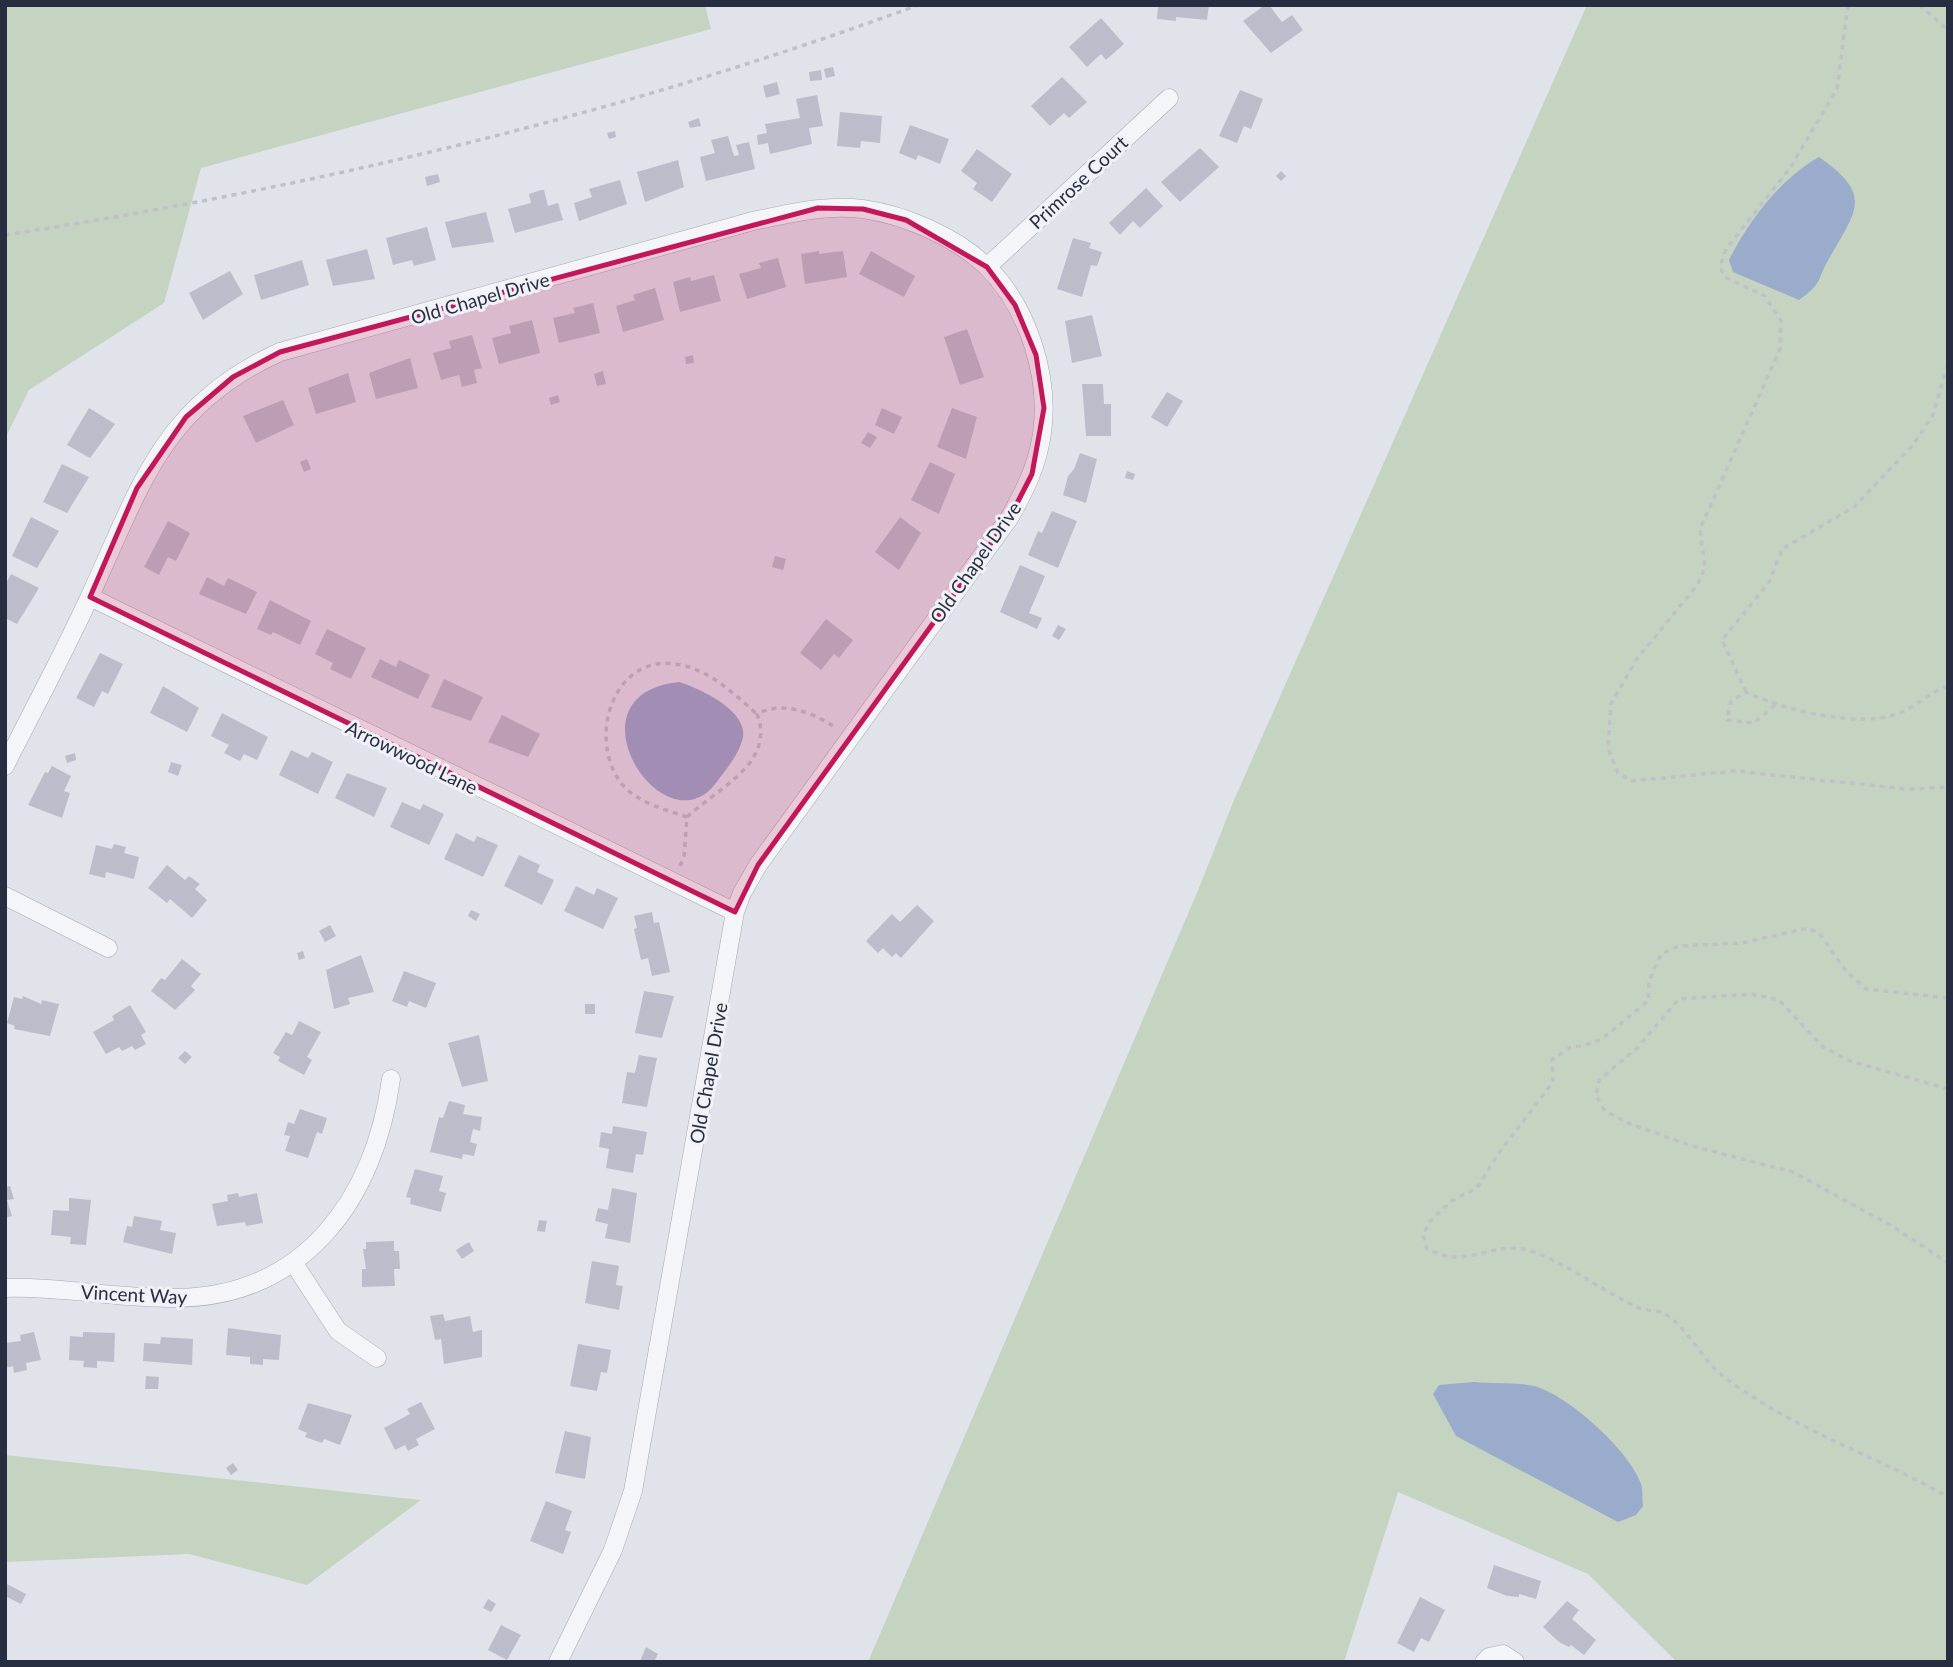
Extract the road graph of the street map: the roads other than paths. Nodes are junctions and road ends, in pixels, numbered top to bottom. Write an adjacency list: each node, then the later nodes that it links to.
1 (1169, 97): 2 (street, Primrose Court)
2 (987, 267): 3 (street, Old Chapel Drive); 6 (street, Old Chapel Drive)
3 (89, 597): 4 (street, Old Chapel Drive); 6 (street, Arrowwood Lane)
4 (5, 766)
5 (5, 895): 7 (street)
6 (736, 912): 12 (street, Old Chapel Drive)
7 (108, 948)
8 (391, 1079): 9 (street, Vincent Way)
9 (293, 1262): 10 (street, Vincent Way); 11 (street)
10 (5, 1288)
11 (377, 1358)
12 (558, 1662)
13 (1484, 1662): 14 (street)
14 (1516, 1662)

